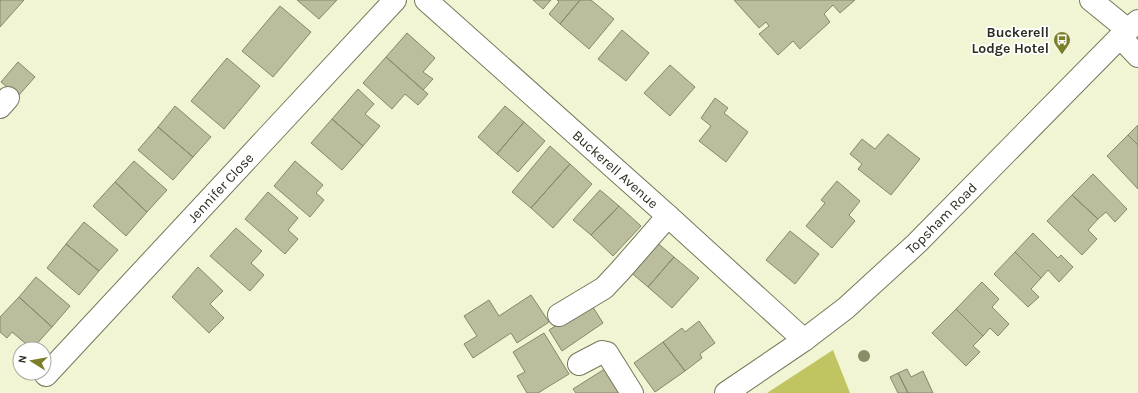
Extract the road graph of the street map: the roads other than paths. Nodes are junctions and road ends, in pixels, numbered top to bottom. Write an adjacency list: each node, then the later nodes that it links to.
1 (395, 0): 10 (street, Jennifer Close)
2 (426, 0): 6 (street, Buckerell Avenue)
3 (1091, 0): 4 (street)
4 (1129, 29): 5 (street); 8 (street, Topsham Road)
5 (1138, 56)
6 (668, 216): 7 (street); 8 (street, Buckerell Avenue)
7 (559, 315)
8 (804, 340): 12 (street, Topsham Road)
9 (579, 364): 11 (street)
10 (52, 369)
11 (632, 393)
12 (726, 393)

